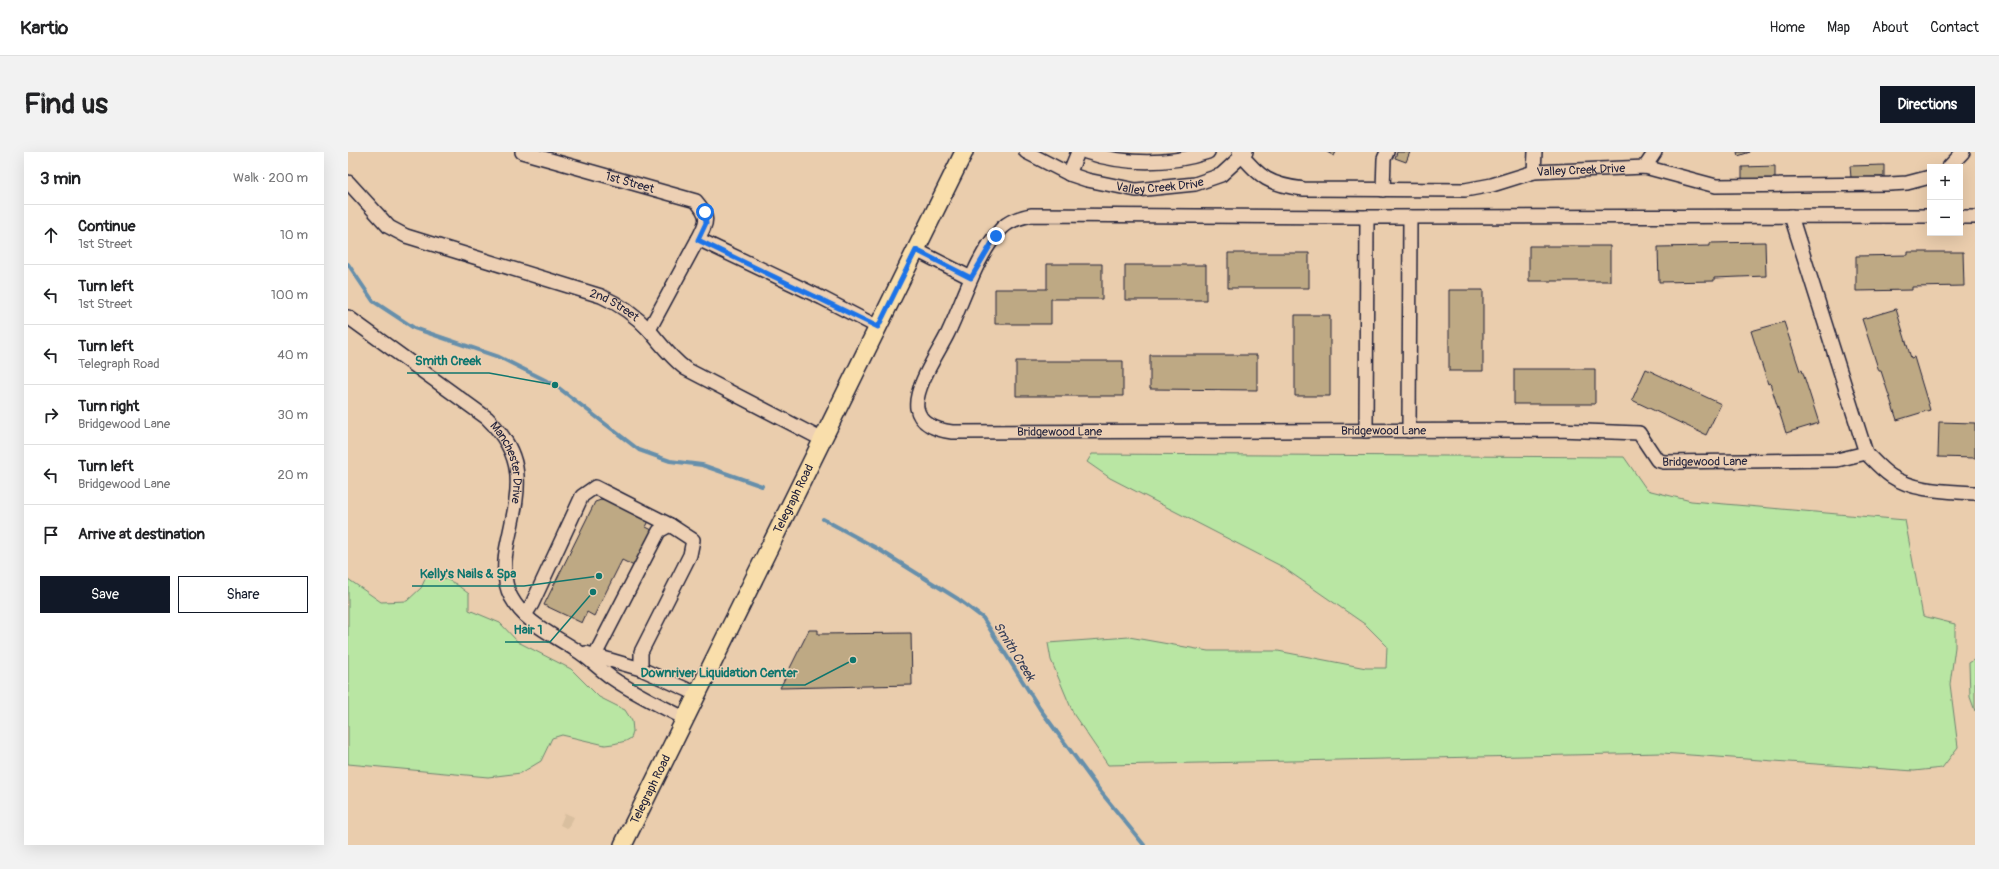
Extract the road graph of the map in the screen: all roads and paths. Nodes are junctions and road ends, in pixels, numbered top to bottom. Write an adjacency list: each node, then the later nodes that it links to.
1 (522, 152): 25 (street, 1st Street)
2 (964, 152): 26 (main road, Telegraph Road)
3 (1026, 152): 15 (street, Valley Creek Drive)
4 (1078, 152): 15 (street)
5 (1086, 152): 6 (street, Valley Creek Drive)
6 (1208, 152)
7 (1387, 152): 18 (street)
8 (1535, 152): 14 (street)
9 (1655, 152): 13 (street)
10 (1963, 152): 12 (street)
11 (1243, 153): 15 (street, Valley Creek Drive); 18 (street, Valley Creek Drive)
12 (1952, 164)
13 (1645, 167): 14 (street, Valley Creek Drive); 16 (street, Valley Creek Drive)
14 (1534, 172): 18 (street, Valley Creek Drive)
15 (1069, 174)
16 (1927, 178)
17 (348, 182): 30 (street, 2nd Street)
18 (1384, 190)
19 (1791, 216): 20 (street, Bridgewood Lane); 22 (street, Bridgewood Lane); 34 (street)
20 (1927, 216)
21 (1367, 217): 22 (street, Bridgewood Lane); 27 (street, Bridgewood Lane); 32 (street)
22 (1410, 217): 31 (street)
23 (1963, 217): 24 (street)
24 (1975, 217)
25 (698, 240): 29 (street); 30 (street, 1st Street)
26 (916, 250): 27 (street); 29 (main road, Telegraph Road)
27 (971, 278): 32 (street, Bridgewood Lane)
28 (348, 317): 37 (street, Manchester Drive)
29 (878, 327): 33 (main road, Telegraph Road)
30 (649, 330): 33 (street, 2nd Street)
31 (1410, 430): 32 (street, Bridgewood Lane); 34 (street, Bridgewood Lane)
32 (1366, 431)
33 (823, 440): 41 (main road, Telegraph Road)
34 (1866, 453): 35 (street)
35 (1975, 493)
36 (670, 525): 37 (street); 39 (street); 40 (street)
37 (525, 615): 38 (street, Manchester Drive)
38 (577, 650): 39 (street, Manchester Drive); 42 (street, Manchester Drive)
39 (595, 655): 40 (street, Manchester Drive)
40 (641, 669): 41 (street, Manchester Drive)
41 (697, 694): 42 (main road, Telegraph Road)
42 (686, 718): 43 (main road, Telegraph Road)
43 (622, 845)

